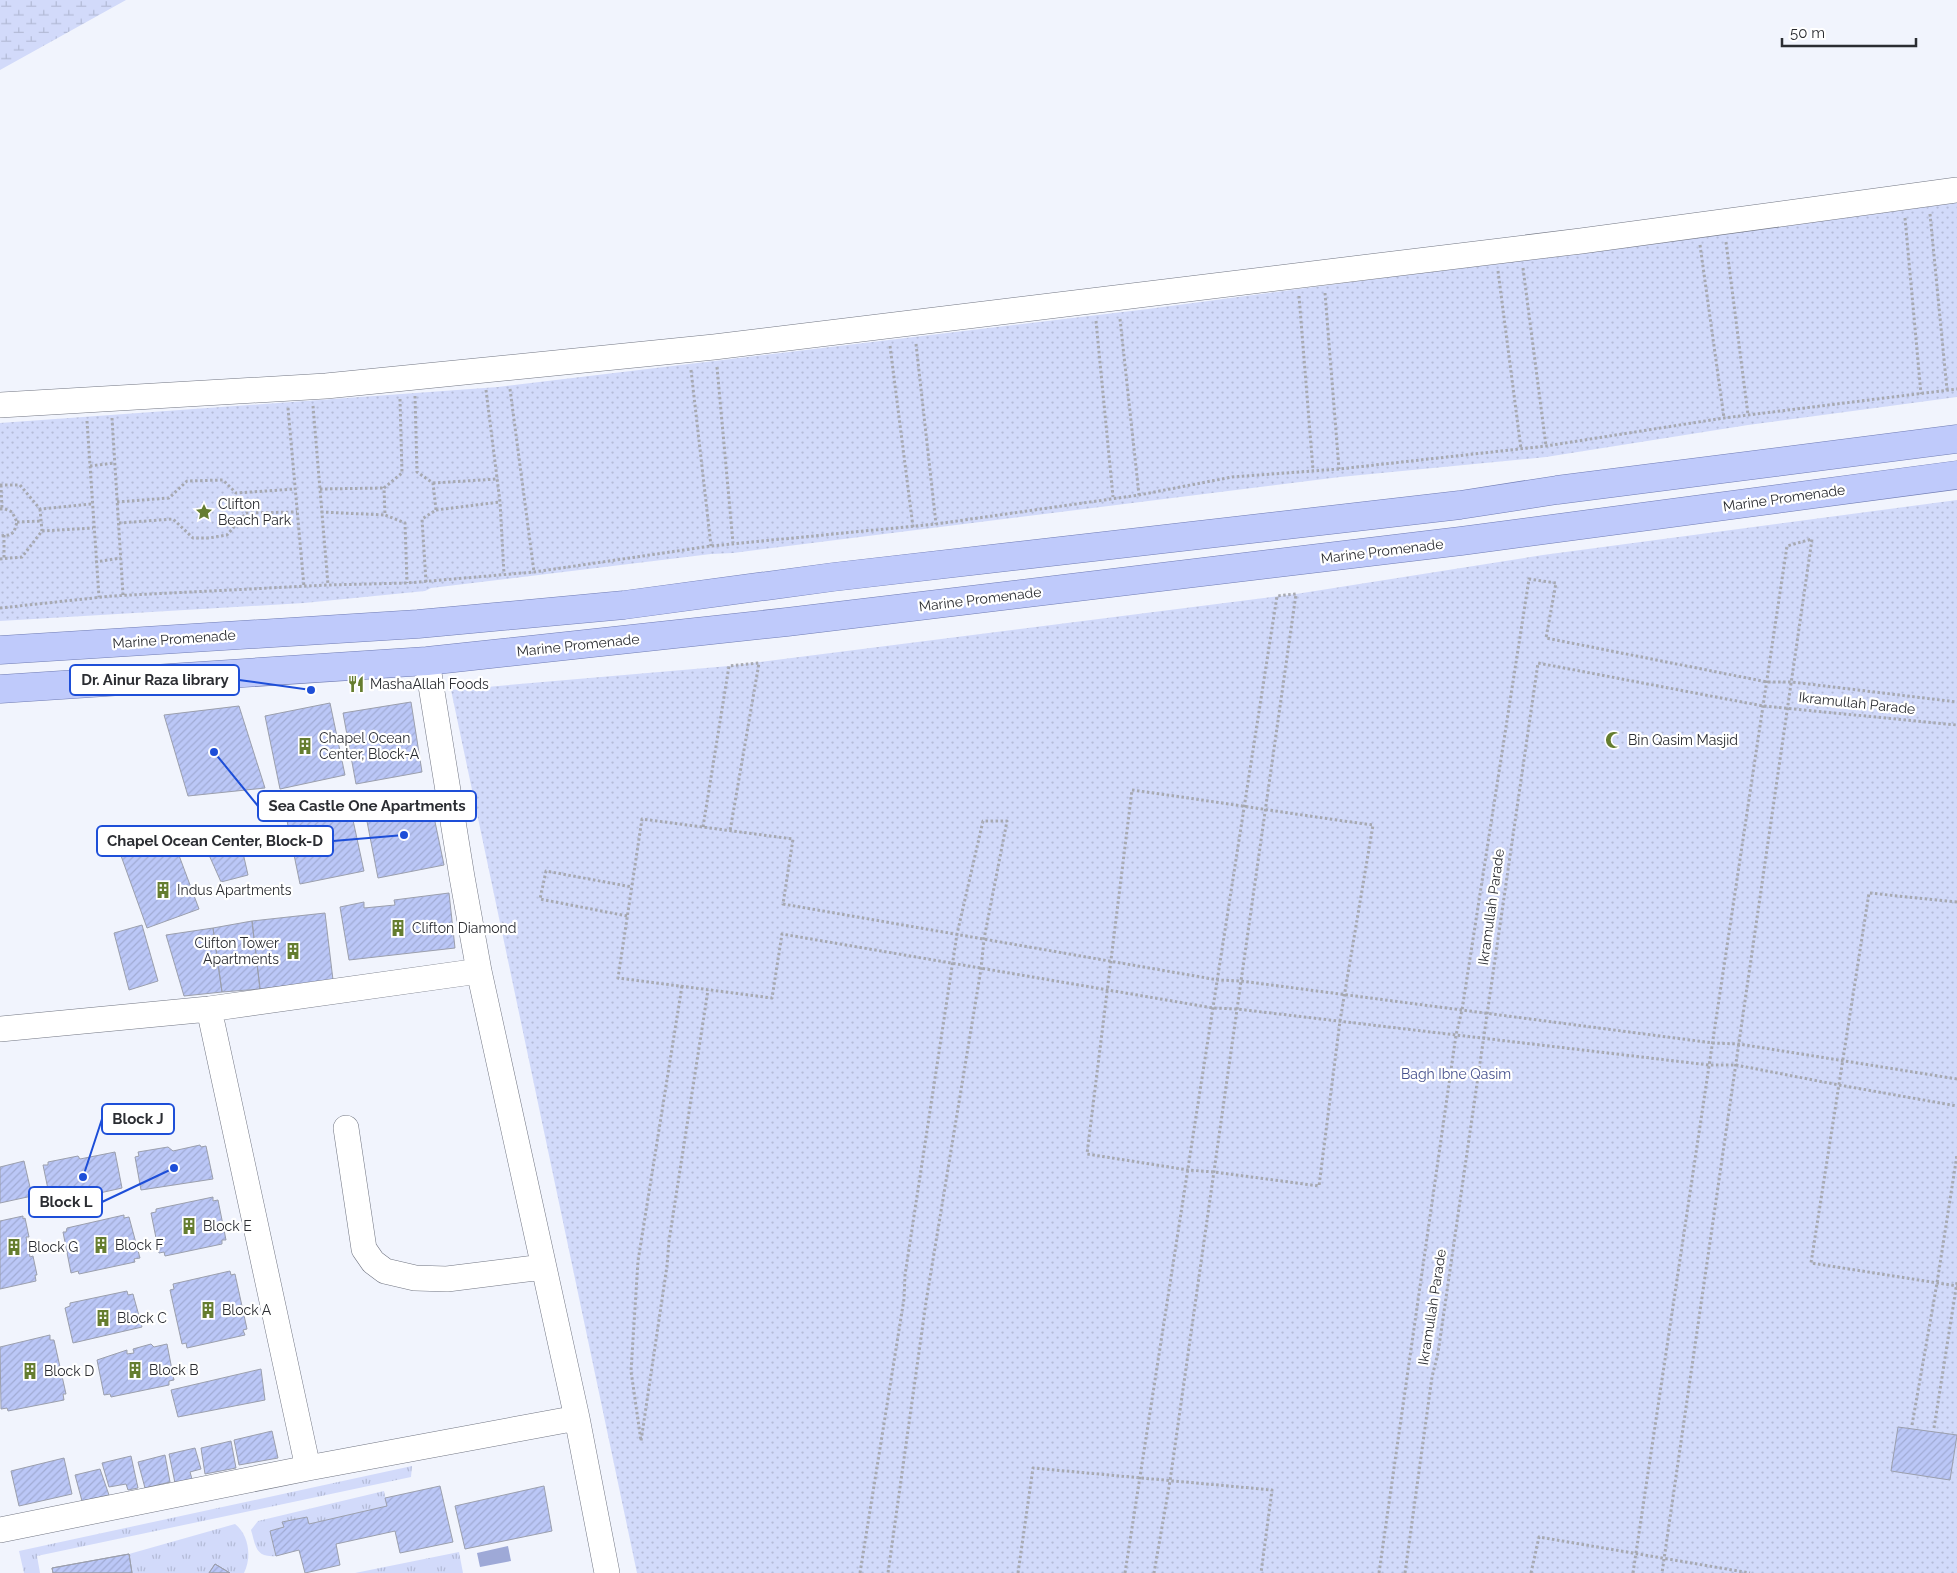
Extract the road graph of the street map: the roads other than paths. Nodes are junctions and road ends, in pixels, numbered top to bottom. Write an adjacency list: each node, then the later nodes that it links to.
1 (1957, 190): 2 (street)
2 (0, 406)
3 (1957, 440): 5 (main road, Marine Promenade)
4 (1957, 475): 7 (main road, Marine Promenade)
5 (1557, 490): 6 (main road, Marine Promenade); 7 (main road)
6 (1460, 505): 8 (main road); 9 (main road, Marine Promenade)
7 (1558, 528): 8 (main road, Marine Promenade)
8 (1461, 541): 10 (main road, Marine Promenade)
9 (0, 650)
10 (427, 661): 11 (main road, Marine Promenade); 12 (street)
11 (0, 688)
12 (479, 971): 13 (street); 16 (street)
13 (209, 1009): 14 (street); 18 (street)
14 (0, 1030)
15 (346, 1128): 16 (street)
16 (543, 1267): 17 (street)
17 (577, 1418): 18 (street); 20 (street)
18 (308, 1468): 19 (street)
19 (0, 1530)
20 (607, 1573)

